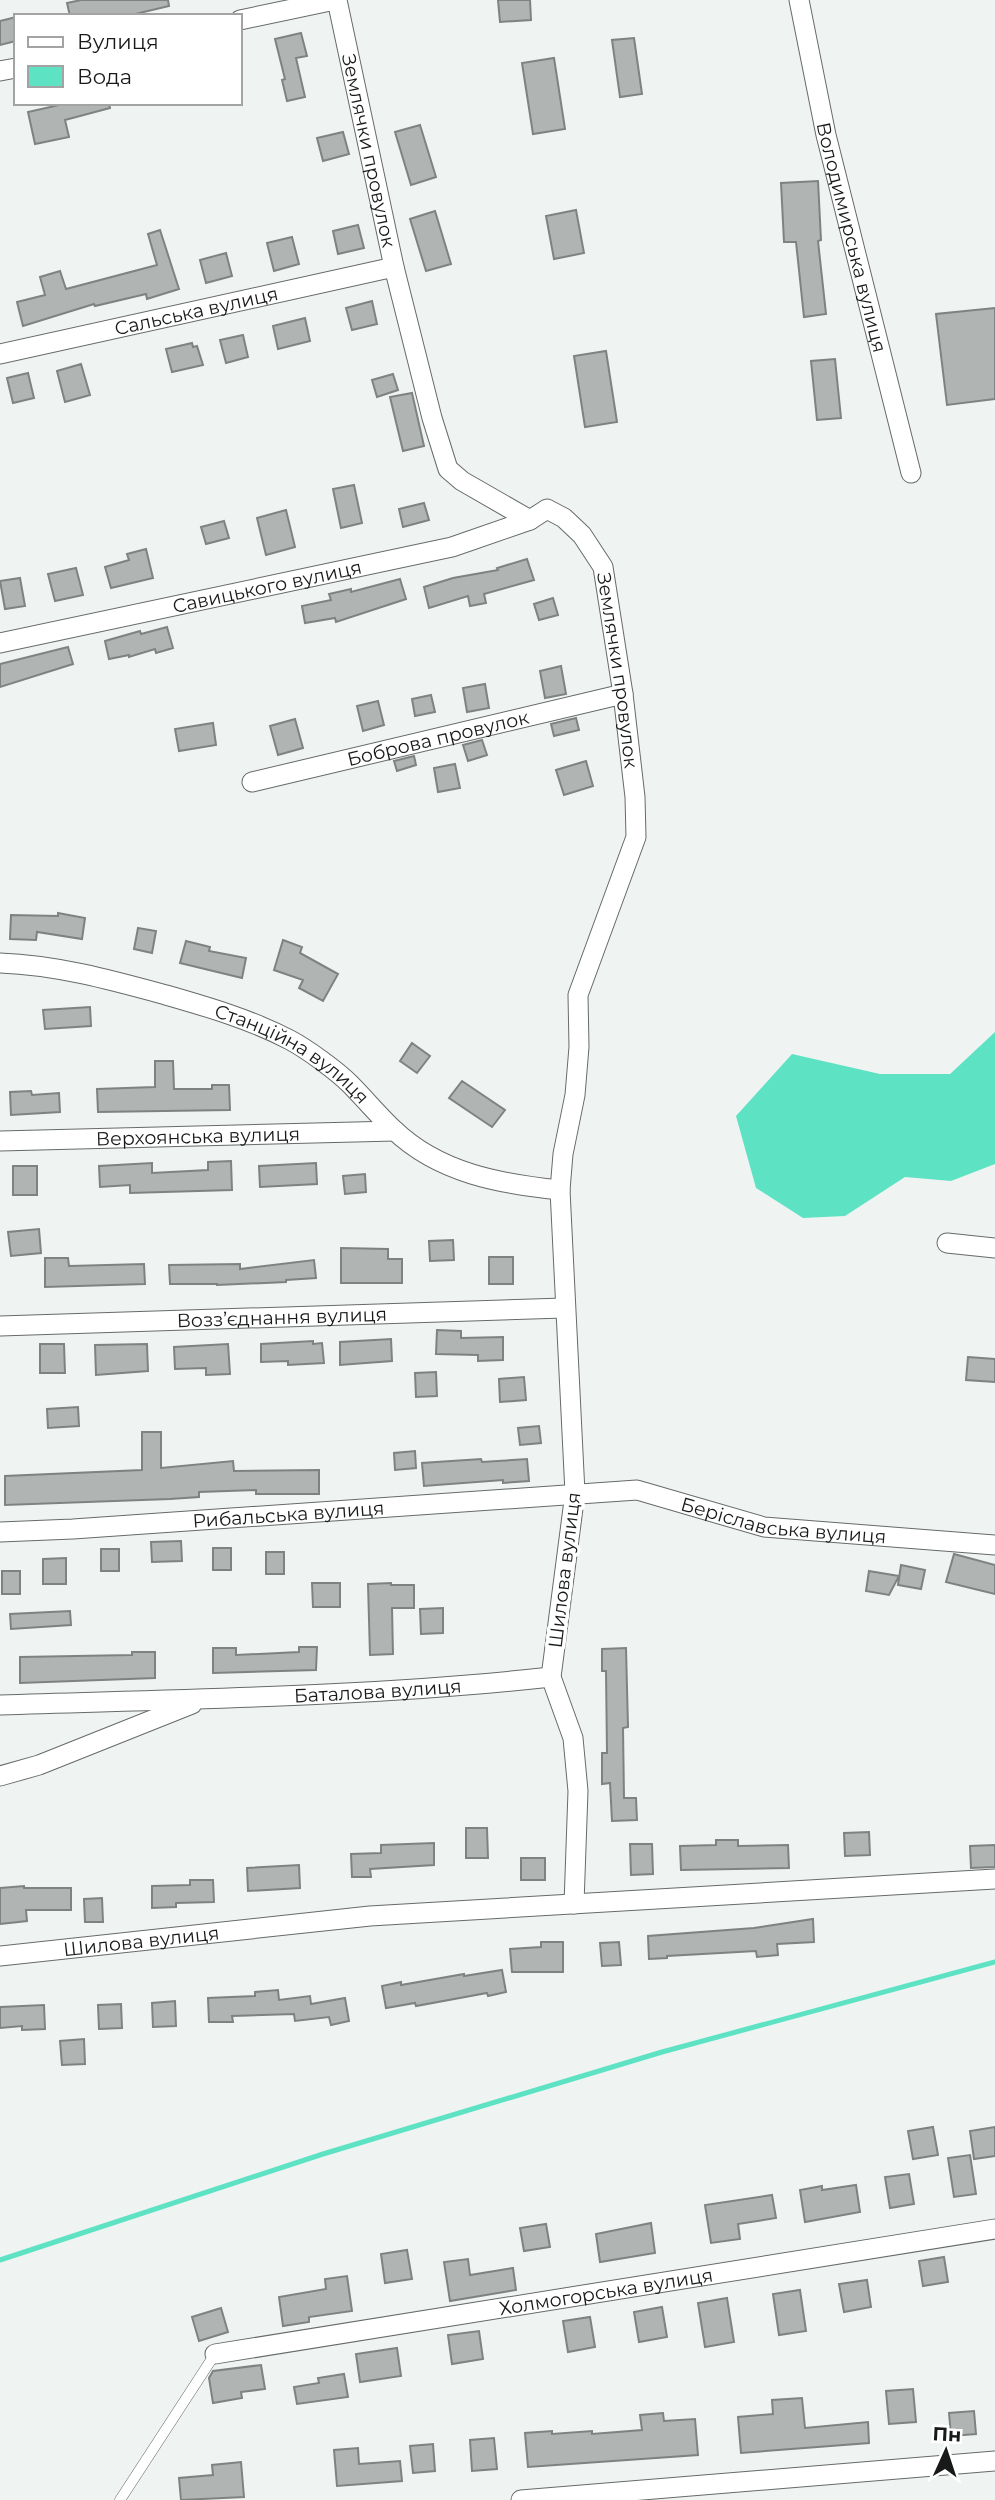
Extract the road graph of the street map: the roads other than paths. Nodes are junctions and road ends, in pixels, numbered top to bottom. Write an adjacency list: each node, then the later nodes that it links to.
1 (336, 0): 3 (street); 4 (street, Землячки провулок)
2 (799, 0): 6 (street, Володимирська вулиця)
3 (242, 20)
4 (394, 267): 5 (street, Сальська вулиця); 7 (street, Землячки провулок)
5 (0, 354)
6 (911, 473)
7 (530, 520): 8 (street, Савицького вулиця); 9 (street, Землячки провулок)
8 (0, 643)
9 (623, 694): 10 (street, Боброва провулок); 14 (street, Землячки провулок)
10 (251, 782)
11 (0, 963): 12 (street, Станційна вулиця)
12 (395, 1131): 13 (street, Верхоянська вулиця); 14 (street, Станційна вулиця)
13 (0, 1141)
14 (560, 1190): 17 (street, Шилова вулиця)
15 (947, 1243): 16 (street)
16 (995, 1248)
17 (564, 1308): 18 (street, Возз’єднання вулиця); 19 (street, Шилова вулиця)
18 (0, 1326)
19 (575, 1493): 20 (street, Рибальська вулиця); 21 (street, Беріславська вулиця); 22 (street, Шилова вулиця)
20 (0, 1531)
21 (995, 1545)
22 (551, 1676): 23 (street, Баталова вулиця); 27 (street, Шилова вулиця)
23 (205, 1699): 24 (street, Баталова вулиця); 25 (street, Баталова вулиця)
24 (0, 1705)
25 (0, 1776)
26 (995, 1879): 27 (street, Шилова вулиця)
27 (574, 1904): 28 (street, Шилова вулиця)
28 (0, 1956)
29 (995, 2229): 30 (street, Холмогорська вулиця)
30 (215, 2354): 32 (lane)
31 (995, 2460): 33 (street)
32 (120, 2500)
33 (521, 2500)

